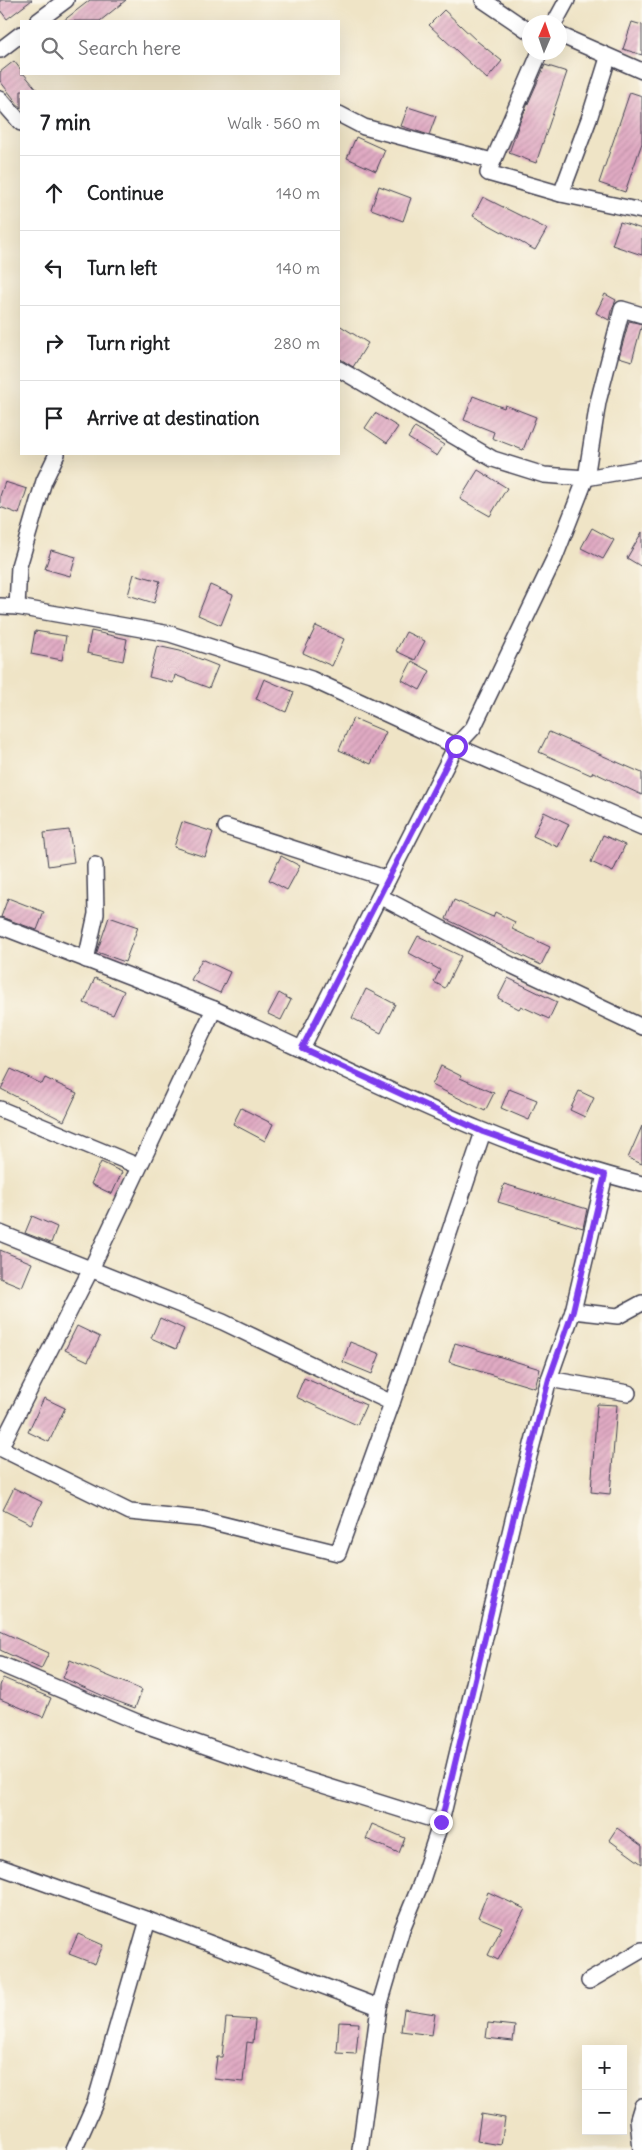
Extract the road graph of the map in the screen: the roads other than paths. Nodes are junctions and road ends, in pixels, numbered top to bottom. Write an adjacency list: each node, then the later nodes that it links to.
1 (66, 0): 5 (street)
2 (483, 0): 6 (street)
3 (567, 0): 4 (street)
4 (559, 15)
5 (39, 20)
6 (522, 27)
7 (20, 35): 9 (street)
8 (567, 38): 10 (street)
9 (0, 50)
10 (608, 58): 12 (street); 17 (street)
11 (536, 60): 16 (street)
12 (642, 71)
13 (0, 100): 15 (street)
14 (340, 115): 16 (street)
15 (20, 122)
16 (492, 161): 17 (street)
17 (561, 194): 18 (street)
18 (642, 211)
19 (642, 315): 23 (street)
20 (340, 370): 23 (street)
21 (56, 455): 25 (street)
22 (642, 468): 23 (street)
23 (586, 478): 26 (street)
24 (0, 606): 25 (street)
25 (17, 607): 26 (street)
26 (456, 746): 28 (street); 30 (street)
27 (226, 827): 30 (street)
28 (642, 827)
29 (94, 865): 33 (street)
30 (388, 879): 31 (street)
31 (380, 896): 35 (street); 36 (street)
32 (0, 926): 33 (street)
33 (86, 960): 34 (street)
34 (214, 1009): 36 (street); 39 (street)
35 (642, 1027)
36 (302, 1048): 38 (street)
37 (0, 1110): 39 (street)
38 (483, 1132): 40 (street); 48 (street)
39 (138, 1166): 43 (street)
40 (605, 1175): 41 (street); 45 (street)
41 (642, 1184)
42 (0, 1233): 43 (street)
43 (91, 1269): 48 (street); 49 (street)
44 (642, 1303): 45 (street)
45 (573, 1311): 46 (street)
46 (549, 1379): 47 (street); 51 (street)
47 (628, 1393)
48 (392, 1403): 49 (street)
49 (0, 1448)
50 (0, 1664): 51 (street)
51 (441, 1822): 56 (street)
52 (0, 1867): 53 (street)
53 (148, 1920): 56 (street); 58 (street)
54 (642, 1950): 55 (street)
55 (589, 1982)
56 (379, 2007): 59 (street)
57 (642, 2106): 60 (street)
58 (74, 2150)
59 (360, 2150)
60 (641, 2150)

